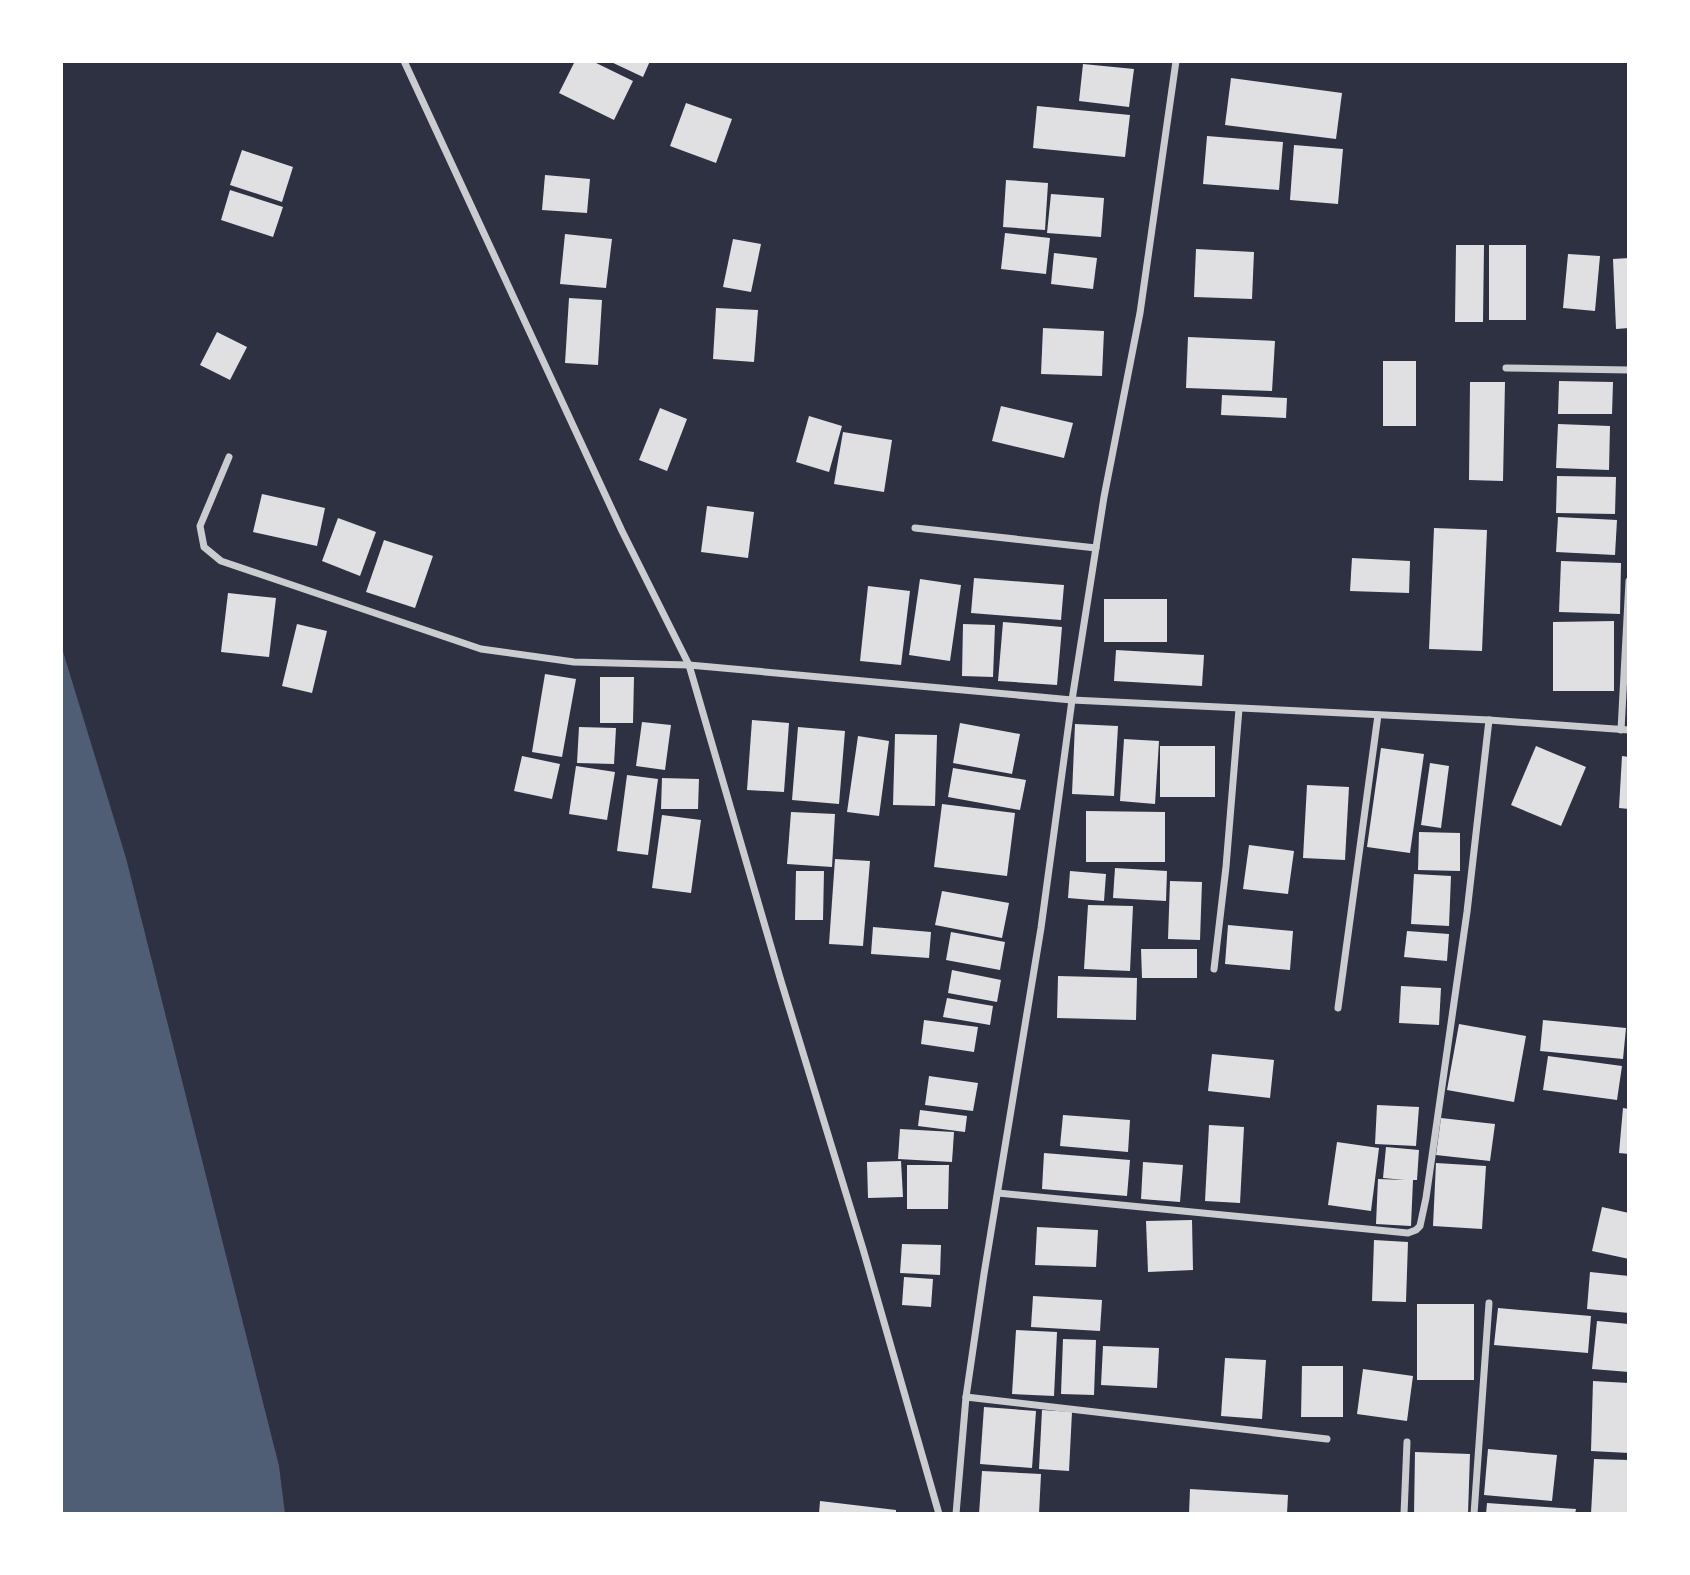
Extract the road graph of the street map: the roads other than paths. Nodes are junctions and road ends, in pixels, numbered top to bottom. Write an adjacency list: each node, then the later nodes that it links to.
1 (404, 61): 9 (street)
2 (1176, 61): 7 (street)
3 (1506, 368): 4 (street)
4 (1629, 370)
5 (229, 457): 9 (street)
6 (915, 528): 7 (street)
7 (1096, 548): 10 (street)
8 (1629, 581): 14 (street)
9 (689, 666): 10 (street); 22 (street)
10 (1072, 701): 11 (street); 17 (street)
11 (1239, 709): 12 (street); 15 (street)
12 (1378, 715): 13 (street); 16 (street)
13 (1489, 720): 14 (street); 17 (street)
14 (1625, 730)
15 (1214, 969)
16 (1338, 1008)
17 (998, 1193): 19 (street)
18 (1489, 1303): 25 (street)
19 (966, 1397): 20 (street); 23 (street)
20 (1327, 1439)
21 (1407, 1442): 24 (street)
22 (939, 1514)
23 (956, 1514)
24 (1404, 1514)
25 (1474, 1514)

